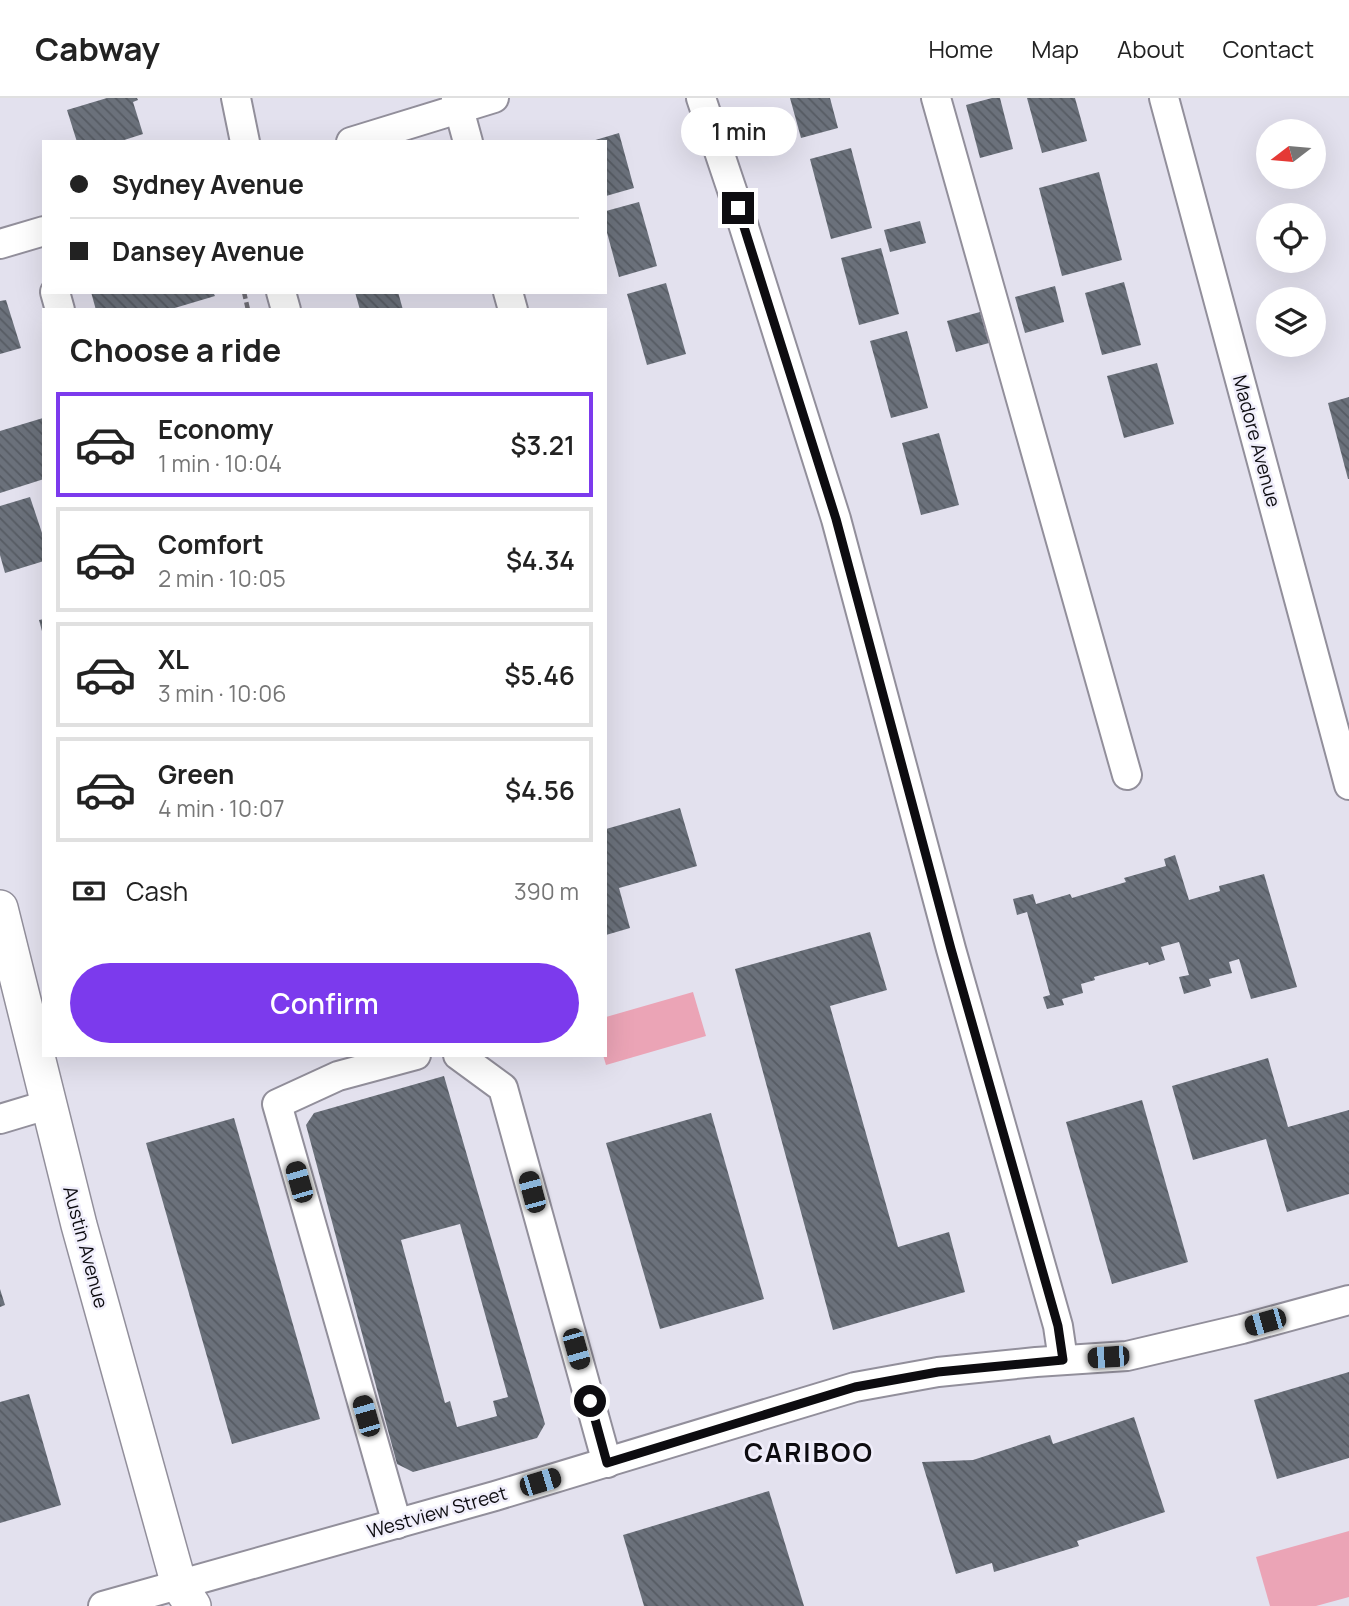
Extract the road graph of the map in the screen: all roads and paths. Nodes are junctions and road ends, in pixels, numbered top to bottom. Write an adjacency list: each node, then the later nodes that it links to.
1 (236, 98): 7 (street)
2 (494, 98): 6 (street)
3 (701, 98): 20 (street)
4 (936, 98): 12 (street)
5 (1164, 98): 13 (street, Madore Avenue)
6 (458, 103): 8 (street); 9 (street)
7 (245, 140)
8 (356, 140)
9 (467, 140)
10 (42, 239): 11 (street)
11 (0, 244)
12 (1127, 775)
13 (1349, 785)
14 (0, 908): 17 (main road, Austin Avenue)
15 (409, 1057): 22 (street)
16 (461, 1057): 21 (street)
17 (50, 1104): 18 (street); 23 (main road, Austin Avenue)
18 (0, 1119)
19 (1349, 1300): 20 (street, Westview Street)
20 (1063, 1360): 21 (street, Westview Street)
21 (607, 1463): 22 (street, Westview Street)
22 (397, 1524): 23 (street, Westview Street)
23 (184, 1599): 24 (street, Westview Street)
24 (103, 1606)

